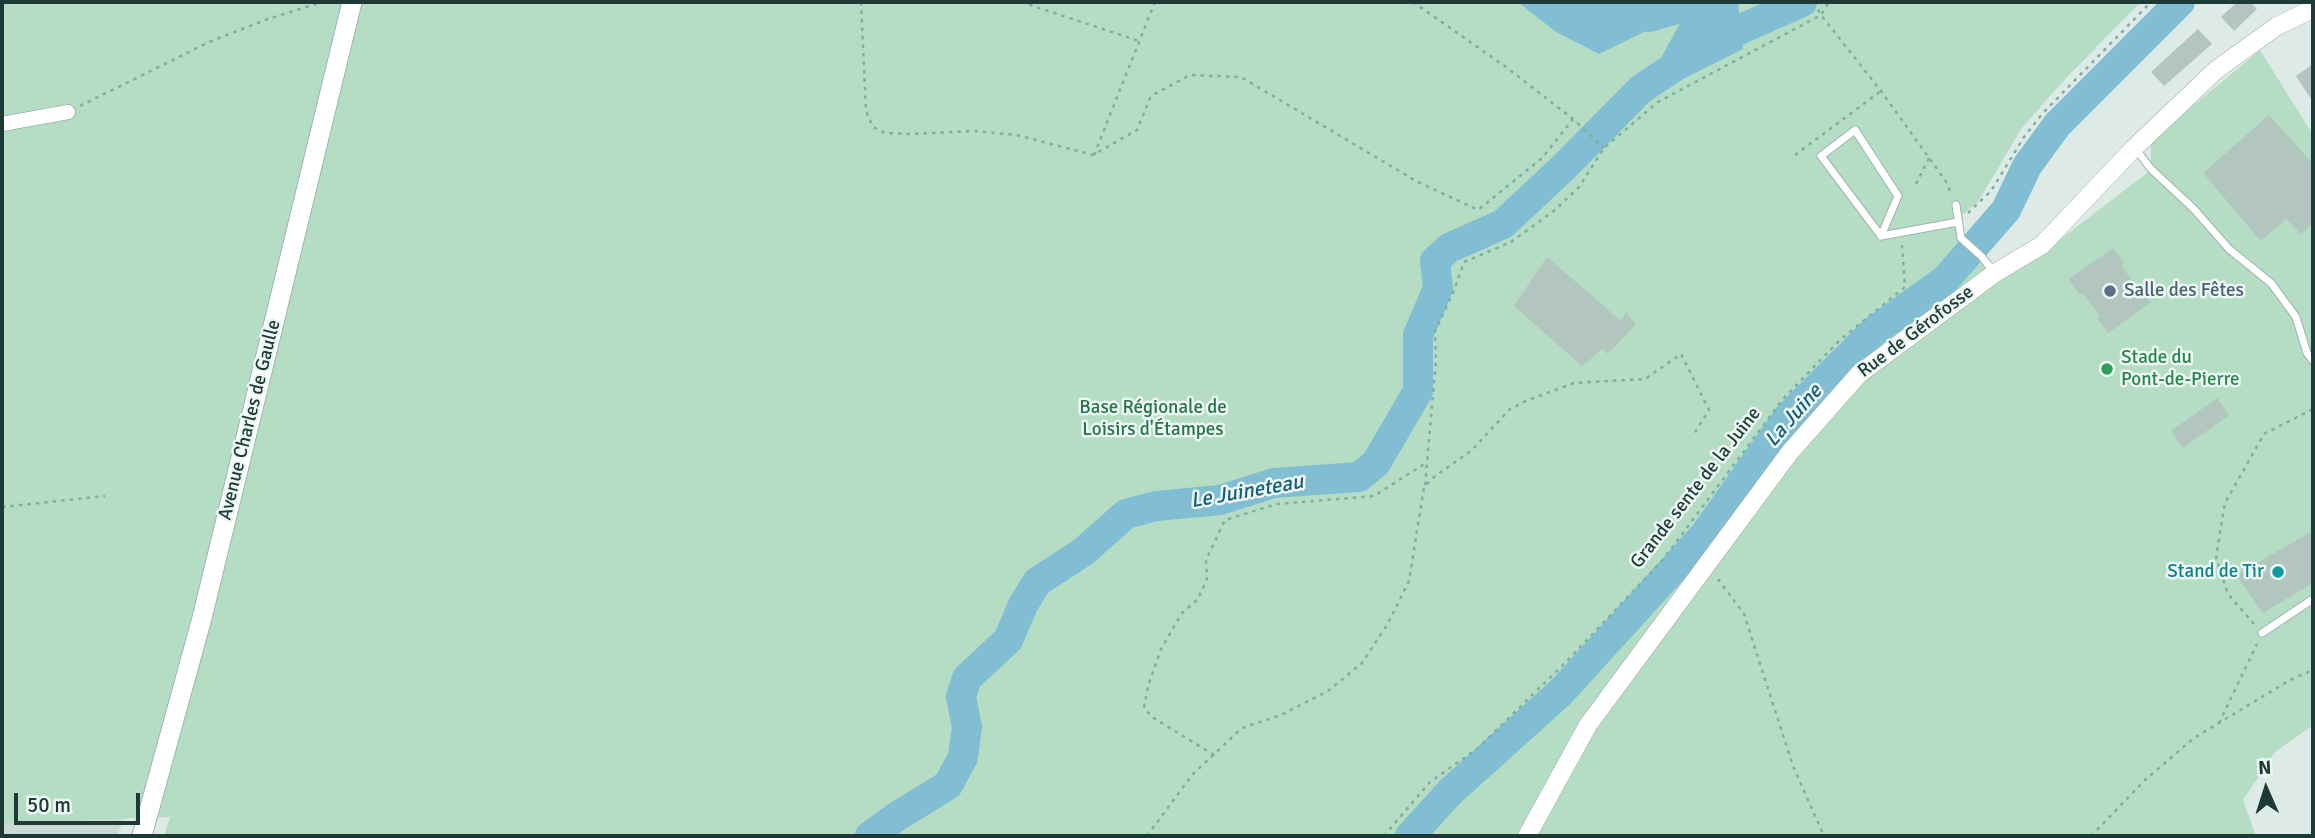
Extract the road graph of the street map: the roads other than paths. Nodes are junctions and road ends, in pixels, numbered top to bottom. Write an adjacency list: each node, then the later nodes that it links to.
1 (352, 2): 13 (main road, Avenue Charles de Gaulle)
2 (2313, 9): 5 (street, Rue de Gérofosse)
3 (68, 112): 4 (street)
4 (2, 124)
5 (2134, 148): 9 (street, Rue de Gérofosse); 10 (lane)
6 (1956, 205): 7 (lane)
7 (1958, 222): 8 (lane); 9 (lane)
8 (1881, 236): 8 (lane)
9 (1995, 273): 14 (street, Rue de Gérofosse)
10 (2313, 361)
11 (2313, 599): 12 (lane)
12 (2262, 633)
13 (142, 836)
14 (1527, 836)

